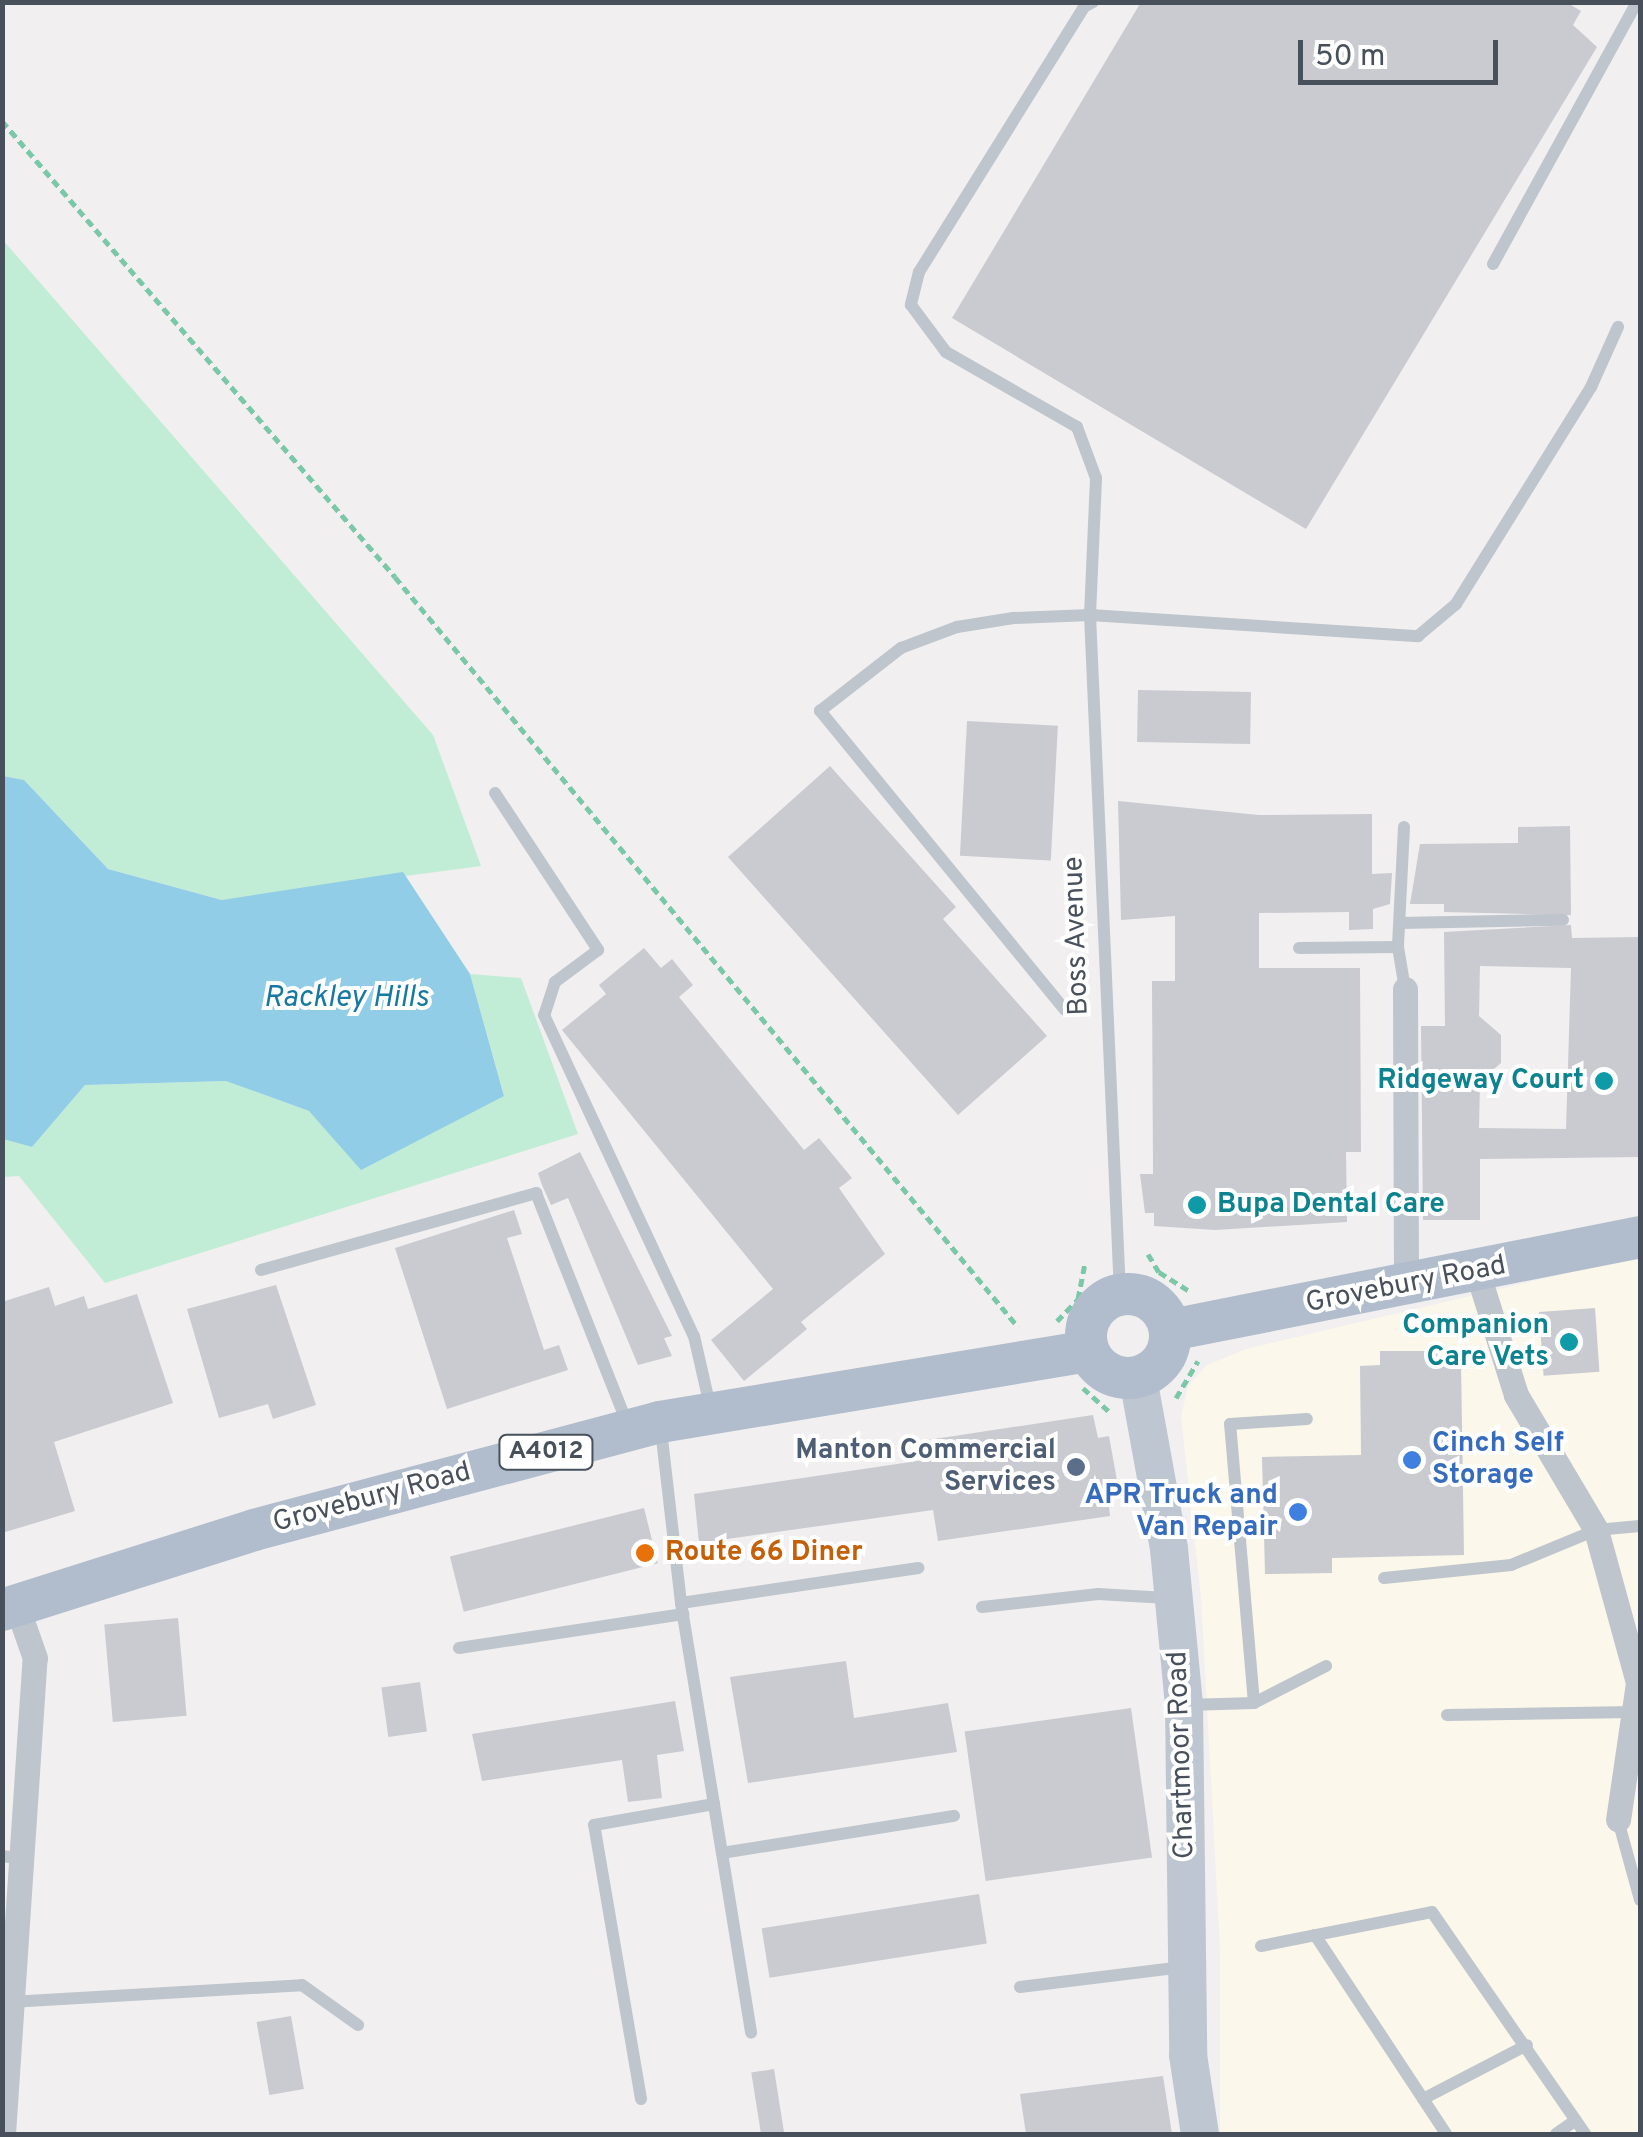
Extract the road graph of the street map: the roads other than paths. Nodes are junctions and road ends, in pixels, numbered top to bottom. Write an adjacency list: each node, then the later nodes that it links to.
1 (1093, 2): 5 (lane, Boss Avenue)
2 (1637, 2): 3 (lane)
3 (1493, 264)
4 (1618, 327): 5 (lane)
5 (1090, 615): 13 (lane); 18 (lane, Boss Avenue)
6 (495, 793): 22 (lane)
7 (1404, 826): 9 (lane)
8 (1563, 920): 9 (lane)
9 (1400, 923): 11 (lane)
10 (1299, 948): 11 (lane)
11 (1398, 948): 12 (lane)
12 (1405, 989): 17 (street)
13 (1065, 1010)
14 (1640, 1237): 16 (main road, Grovebury Road)
15 (261, 1270): 24 (lane)
16 (1478, 1271): 17 (main road, Grovebury Road); 26 (street)
17 (1406, 1286): 19 (main road, Grovebury Road)
18 (1120, 1294): 19 (main road); 20 (main road)
19 (1170, 1330): 21 (main road)
20 (1082, 1367): 21 (main road); 22 (main road, Grovebury Road / A4012)
21 (1138, 1378): 29 (street, Chartmoor Road)
22 (712, 1414): 24 (main road, Grovebury Road / A4012)
23 (1307, 1420): 35 (lane)
24 (645, 1426): 30 (main road, Grovebury Road / A4012); 32 (lane)
25 (1640, 1526): 26 (lane)
26 (1596, 1530): 28 (lane); 37 (street)
27 (918, 1568): 32 (lane)
28 (1384, 1578)
29 (1175, 1598): 31 (lane); 36 (street, Chartmoor Road)
30 (9, 1607): 43 (street, Grovebury Road)
31 (982, 1607)
32 (682, 1608): 33 (lane); 39 (lane)
33 (460, 1648)
34 (1326, 1666): 35 (lane)
35 (1254, 1703): 36 (lane)
36 (1184, 1705): 47 (street, Chartmoor Road)
37 (1634, 1712): 38 (lane); 41 (street)
38 (1447, 1714)
39 (714, 1804): 42 (lane); 54 (lane)
40 (954, 1816): 42 (lane)
41 (1618, 1820): 44 (lane)
42 (722, 1853): 51 (lane)
43 (13, 1858): 49 (street, Grovebury Road)
44 (1640, 1900)
45 (1316, 1936): 46 (lane); 52 (lane); 55 (lane)
46 (1260, 1946)
47 (1185, 1966): 48 (lane); 58 (street, Chartmoor Road)
48 (1020, 1987)
49 (10, 2002): 50 (lane); 53 (street, Grovebury Road)
50 (358, 2025)
51 (751, 2033)
52 (1527, 2045): 55 (lane); 56 (lane)
53 (4, 2071): 57 (street, Grovebury Road)
54 (640, 2099)
55 (1423, 2099): 59 (lane)
56 (1576, 2120): 60 (lane); 61 (lane)
57 (3, 2134)
58 (1200, 2134)
59 (1446, 2134)
60 (1556, 2134)
61 (1585, 2134)

